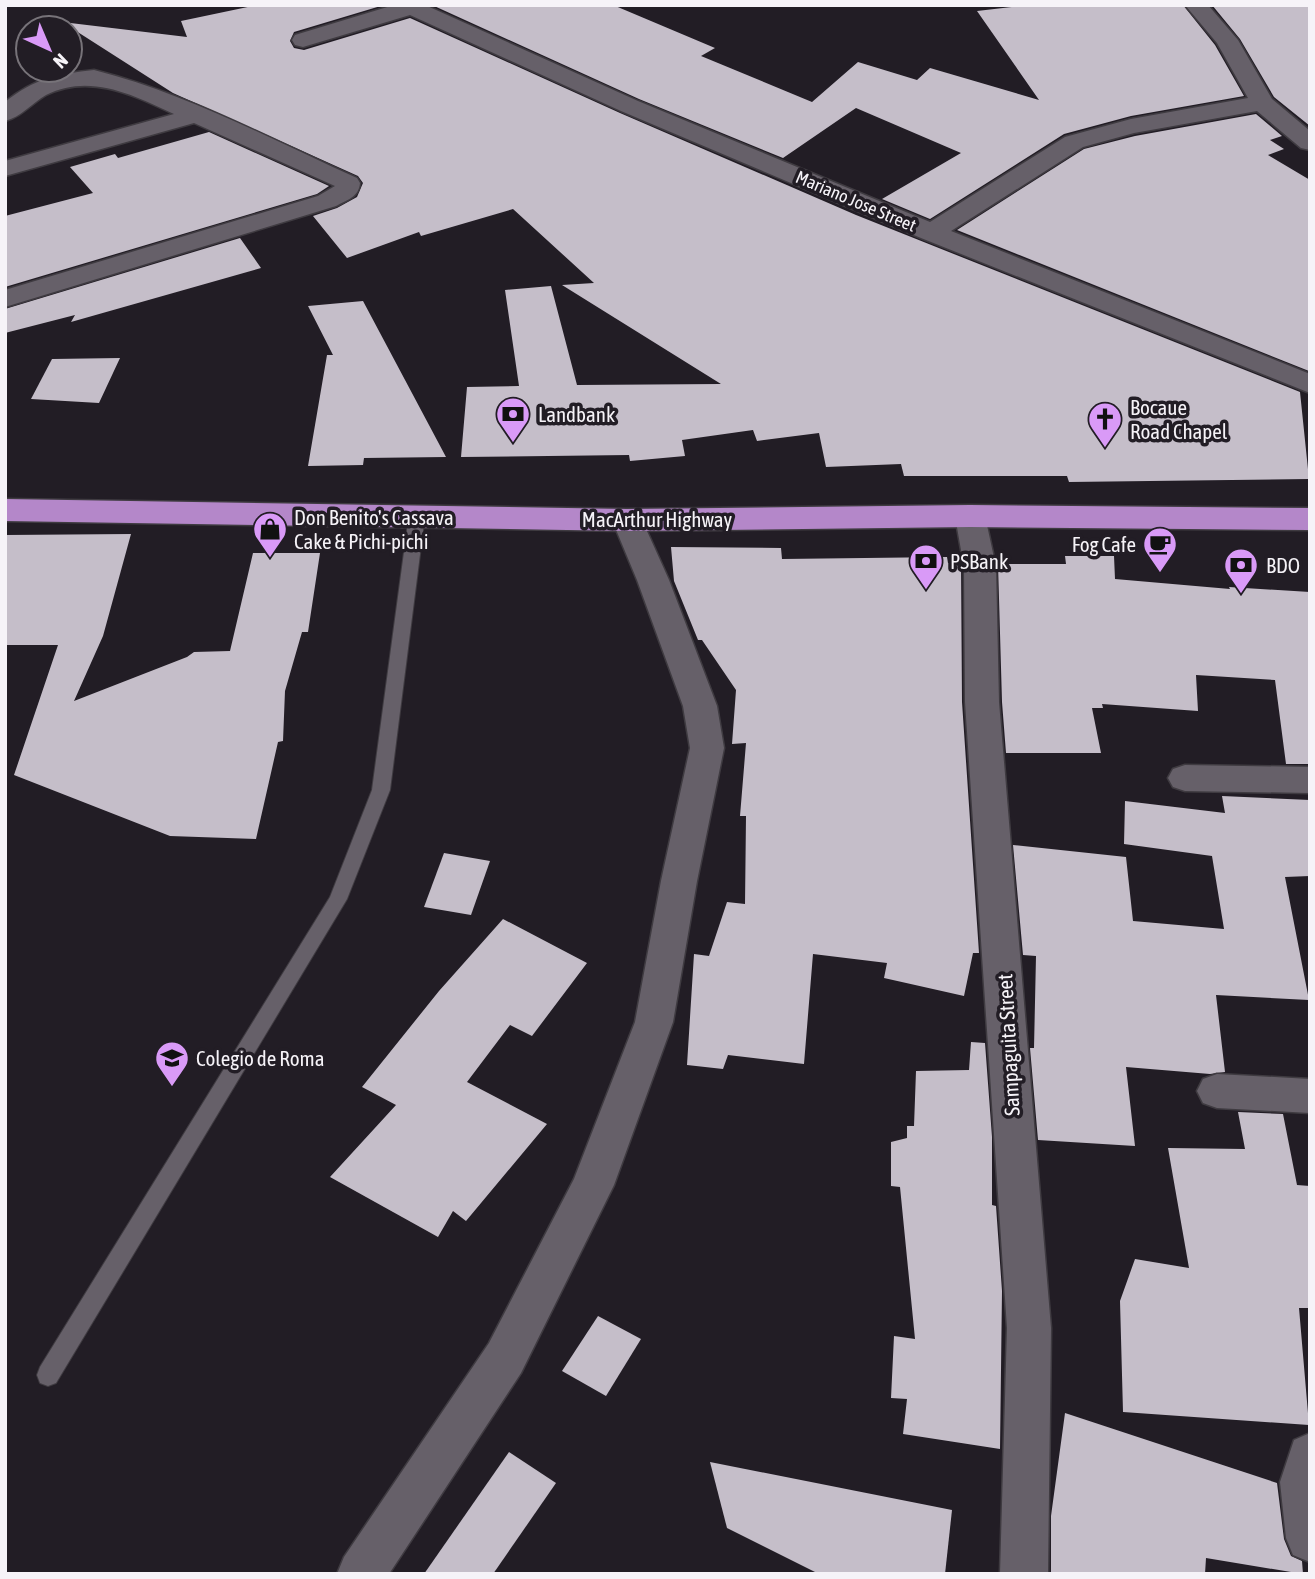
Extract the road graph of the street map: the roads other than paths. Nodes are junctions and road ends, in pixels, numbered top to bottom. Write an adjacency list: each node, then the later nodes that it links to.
1 (1196, 5): 4 (street)
2 (409, 6): 3 (street); 9 (street, Mariano Jose Street)
3 (303, 40)
4 (1262, 103): 7 (street); 9 (street)
5 (5, 114): 6 (street)
6 (199, 114): 8 (street); 10 (street)
7 (1310, 143)
8 (5, 169)
9 (930, 233): 11 (street, Mariano Jose Street)
10 (5, 299)
11 (1310, 384)
12 (5, 510): 13 (highway, MacArthur Highway)
13 (417, 514): 16 (highway, MacArthur Highway); 21 (lane)
14 (970, 516): 15 (highway, MacArthur Highway); 16 (highway, MacArthur Highway); 25 (street, Sampaguita Street)
15 (1310, 519)
16 (626, 520): 24 (street)
17 (1185, 778): 18 (street)
18 (1310, 780)
19 (1217, 1091): 20 (street)
20 (1310, 1096)
21 (48, 1375)
22 (1310, 1456): 23 (street)
23 (1310, 1538)
24 (360, 1574)
25 (1024, 1574)

